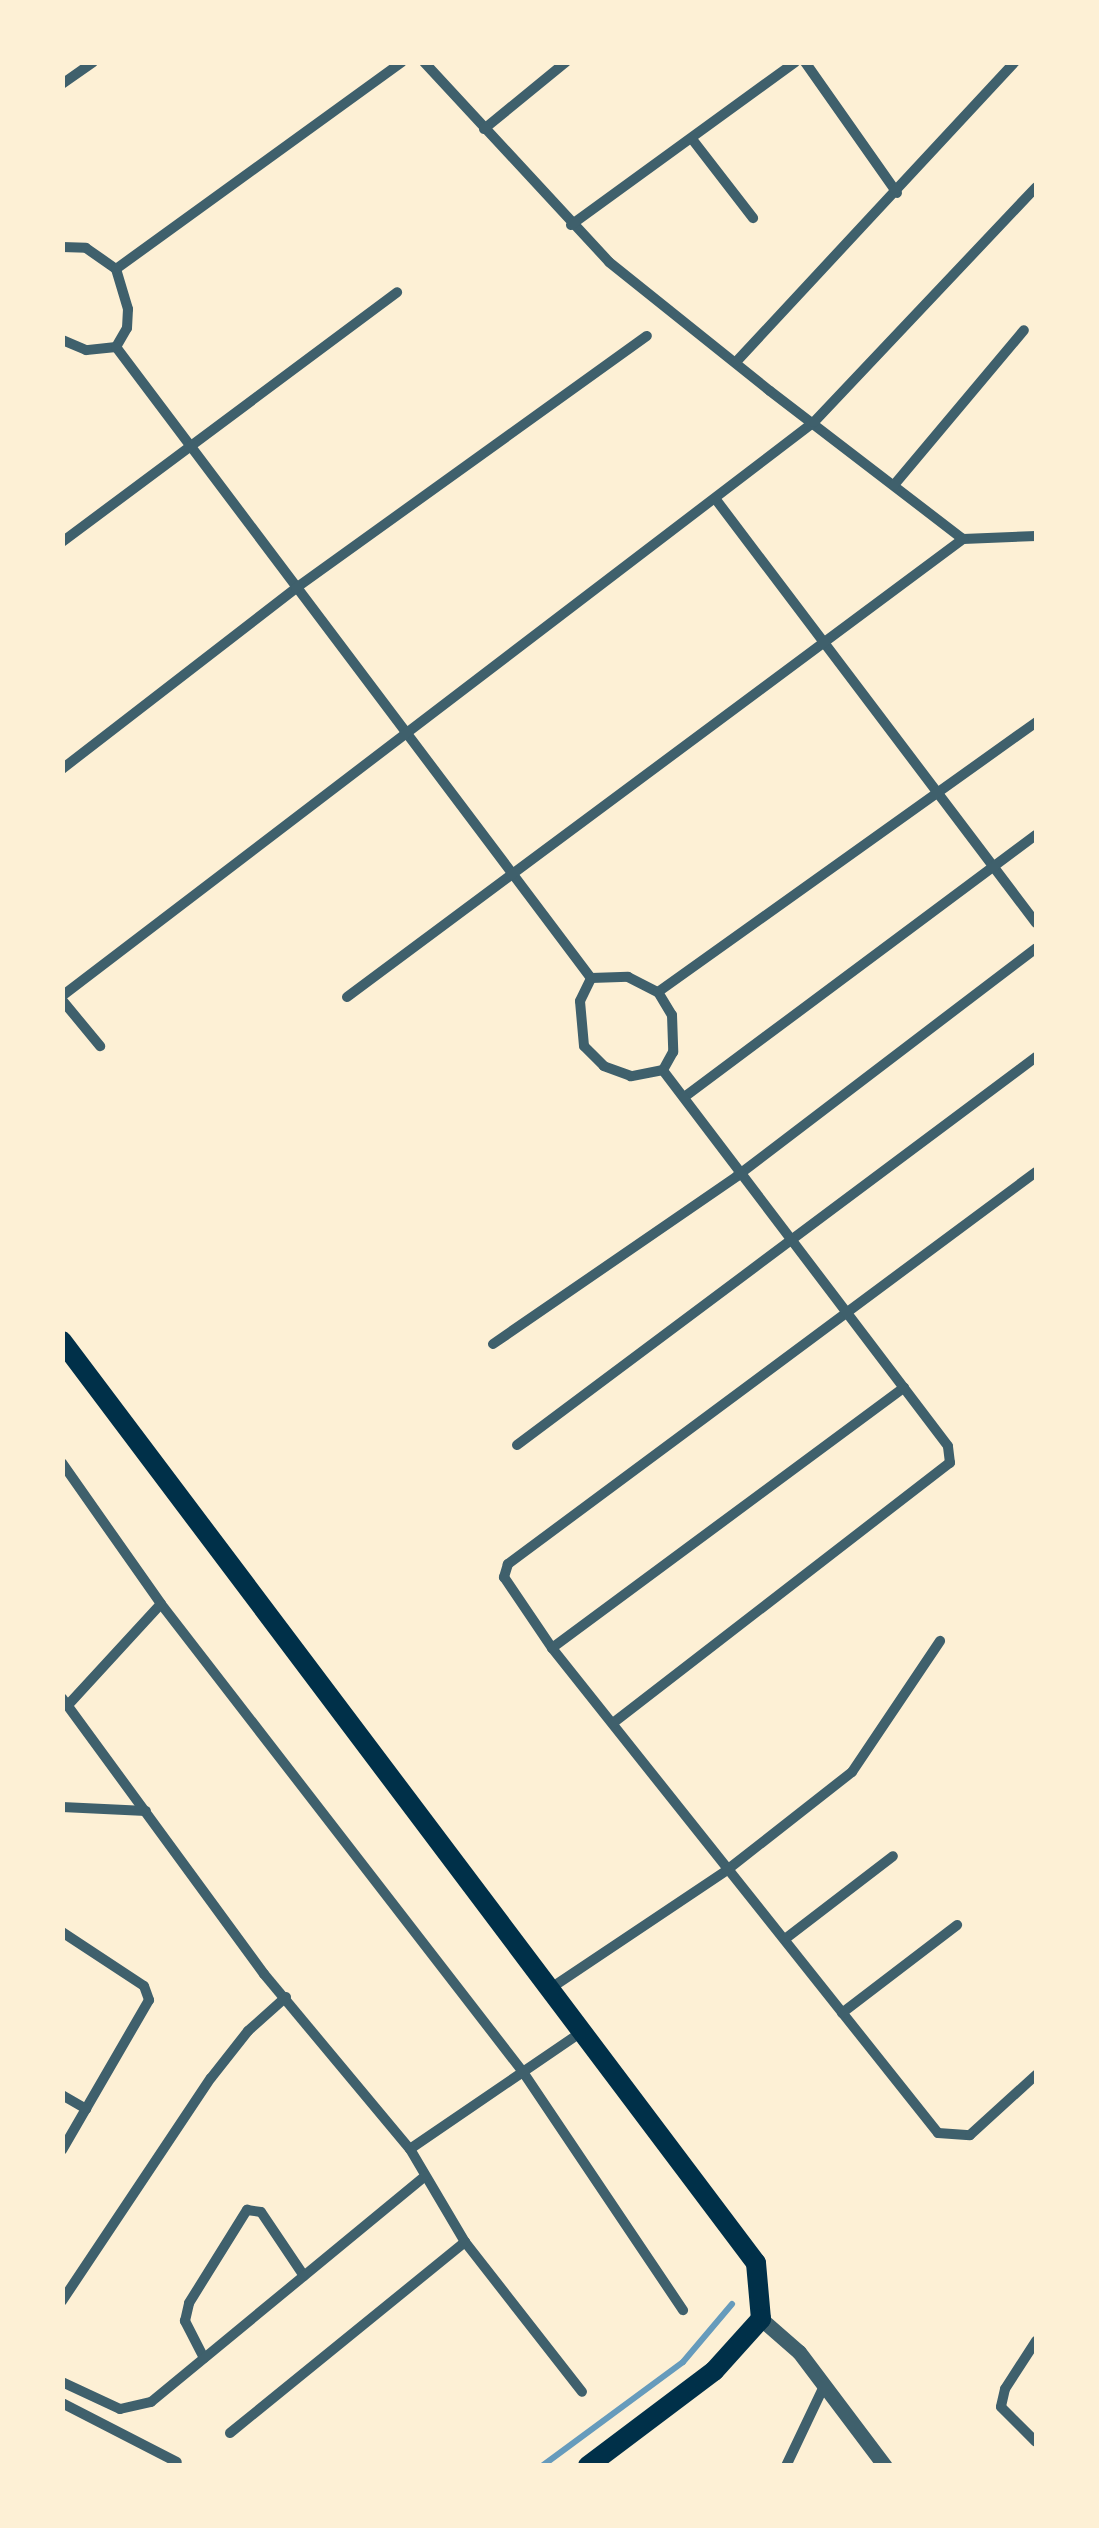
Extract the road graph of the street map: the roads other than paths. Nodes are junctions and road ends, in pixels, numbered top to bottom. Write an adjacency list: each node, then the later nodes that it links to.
1 (92, 62): 8 (street)
2 (402, 62): 16 (street)
3 (424, 62): 9 (street)
4 (566, 62): 9 (street)
5 (794, 62): 10 (street)
6 (805, 62): 12 (street)
7 (1015, 62): 12 (street)
8 (62, 84)
9 (484, 130): 14 (street)
10 (692, 140): 13 (street); 14 (street)
11 (1036, 187): 23 (street)
12 (897, 193): 22 (street)
13 (753, 218)
14 (571, 225): 22 (street)
15 (62, 247): 16 (street)
16 (116, 269): 21 (street)
17 (396, 292): 24 (street)
18 (1024, 330): 25 (street)
19 (646, 336): 30 (street)
20 (62, 340): 21 (street)
21 (116, 347): 24 (street)
22 (736, 362): 23 (street)
23 (814, 422): 25 (street); 26 (street)
24 (192, 443): 29 (street); 30 (street)
25 (894, 485): 28 (street)
26 (717, 501): 31 (street); 33 (street)
27 (1036, 536): 28 (street)
28 (963, 539): 31 (street)
29 (62, 542)
30 (296, 588): 33 (street); 34 (street)
31 (824, 645): 35 (street); 38 (street)
32 (1036, 722): 35 (street)
33 (404, 733): 38 (street); 44 (street)
34 (62, 769)
35 (941, 794): 37 (street); 42 (street)
36 (1036, 835): 37 (street)
37 (993, 866): 39 (street); 48 (street)
38 (513, 872): 41 (street); 43 (street)
39 (1036, 924)
40 (1036, 948): 50 (street)
41 (591, 978): 42 (street); 47 (street)
42 (658, 992): 47 (street)
43 (348, 997)
44 (62, 998): 45 (street)
45 (100, 1046)
46 (1036, 1057): 51 (street)
47 (663, 1070): 48 (street)
48 (687, 1096): 50 (street)
49 (1036, 1172): 52 (street)
50 (738, 1176): 51 (street); 54 (street)
51 (791, 1240): 52 (street); 56 (street)
52 (846, 1314): 55 (street); 60 (street)
53 (62, 1342): 70 (highway)
54 (493, 1344)
55 (904, 1388): 60 (street); 62 (street)
56 (517, 1445)
57 (62, 1463): 58 (street)
58 (161, 1604): 61 (street); 74 (street)
59 (940, 1640): 66 (street)
60 (552, 1648): 62 (street)
61 (65, 1701): 64 (street)
62 (613, 1722): 66 (street)
63 (62, 1807): 64 (street)
64 (146, 1811): 71 (street)
65 (894, 1856): 69 (street)
66 (727, 1870): 69 (street); 70 (street)
67 (957, 1925): 72 (street)
68 (62, 1932): 77 (street)
69 (785, 1939): 72 (street)
70 (547, 1990): 73 (highway)
71 (286, 1998): 78 (street); 83 (street)
72 (842, 2013): 75 (street)
73 (571, 2039): 74 (street); 85 (highway)
74 (523, 2072): 78 (street); 84 (street)
75 (1036, 2075)
76 (62, 2094): 77 (street)
77 (86, 2109): 79 (street)
78 (410, 2149): 80 (street)
79 (62, 2150)
80 (424, 2177): 81 (street); 82 (street)
81 (465, 2242): 90 (street); 92 (street)
82 (304, 2276): 87 (street); 87 (street)
83 (62, 2301)
84 (683, 2310)
85 (761, 2318): 89 (street); 95 (highway)
86 (1036, 2342): 93 (street)
87 (204, 2358): 88 (street)
88 (62, 2382)
89 (825, 2384): 96 (street); 97 (street)
90 (582, 2392)
91 (62, 2404): 94 (street)
92 (230, 2433)
93 (1036, 2442)
94 (177, 2462)
95 (588, 2466)
96 (786, 2466)
97 (885, 2466)

